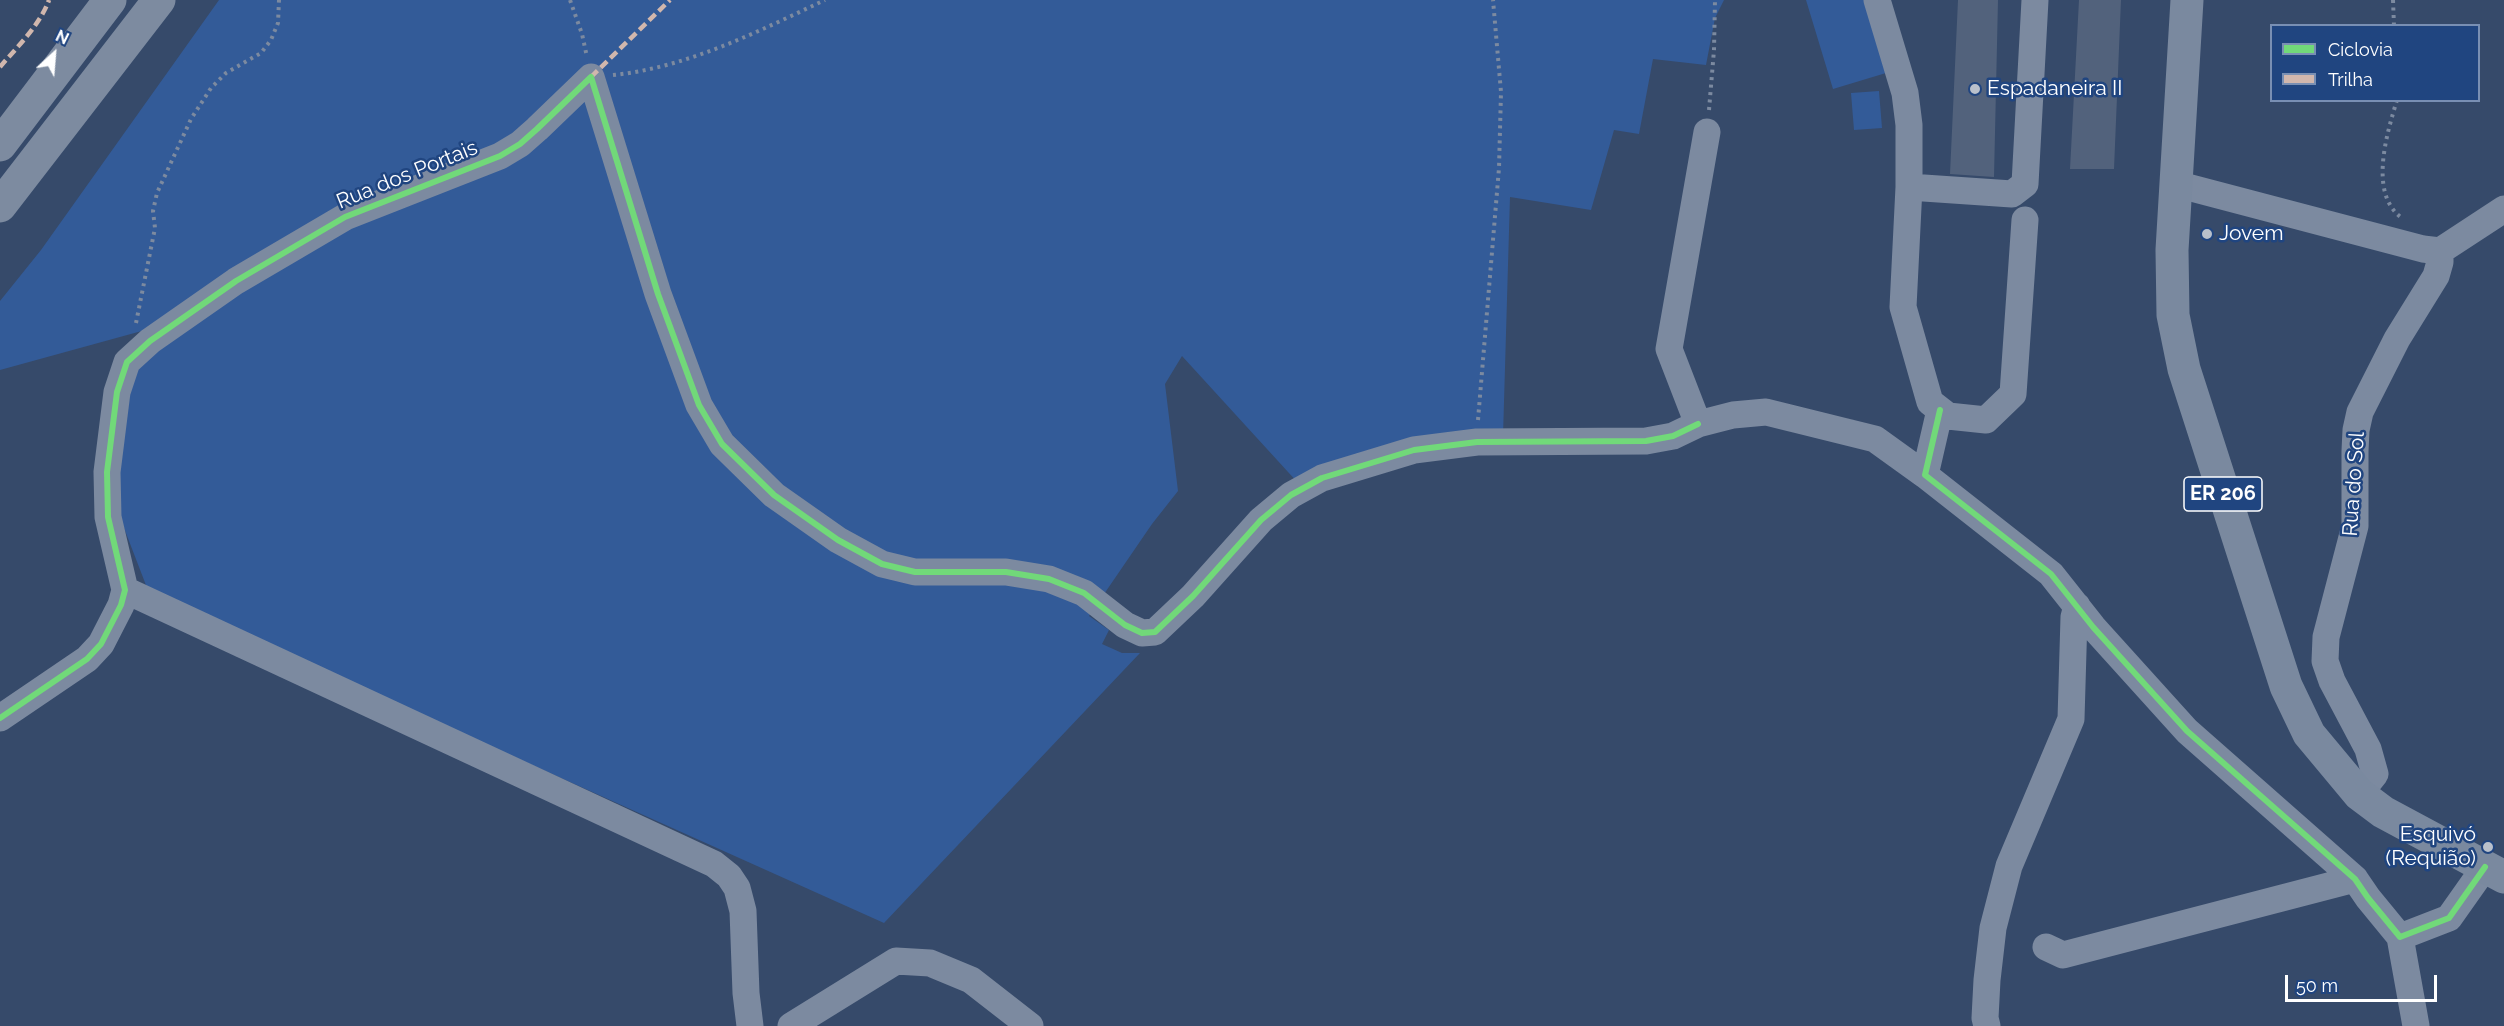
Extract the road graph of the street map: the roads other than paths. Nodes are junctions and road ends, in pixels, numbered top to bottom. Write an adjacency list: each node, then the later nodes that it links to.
1 (110, 0): 7 (highway)
2 (159, 0): 10 (highway)
3 (1877, 0): 9 (street)
4 (2035, 0): 9 (street)
5 (2187, 0): 8 (main road, ER 206)
6 (1707, 132): 15 (street)
7 (0, 145)
8 (2176, 184): 13 (street); 20 (main road, ER 206)
9 (1910, 187): 14 (street)
10 (0, 206)
11 (2504, 209): 13 (street)
12 (2025, 220): 14 (street)
13 (2440, 251): 20 (street, Rua do Sol)
14 (1940, 410): 16 (street)
15 (1698, 424): 16 (street); 17 (street, Rua dos Portais)
16 (1925, 475): 18 (street)
17 (125, 590): 19 (street); 25 (street)
18 (2077, 606): 22 (street); 28 (street)
19 (0, 718)
20 (2359, 794): 21 (main road, ER 206)
21 (2494, 872): 23 (street)
22 (2355, 879): 23 (street); 24 (street)
23 (2400, 937): 29 (street)
24 (2046, 947)
25 (750, 1026)
26 (791, 1026): 27 (street)
27 (1030, 1026)
28 (1987, 1026)
29 (2416, 1026)

